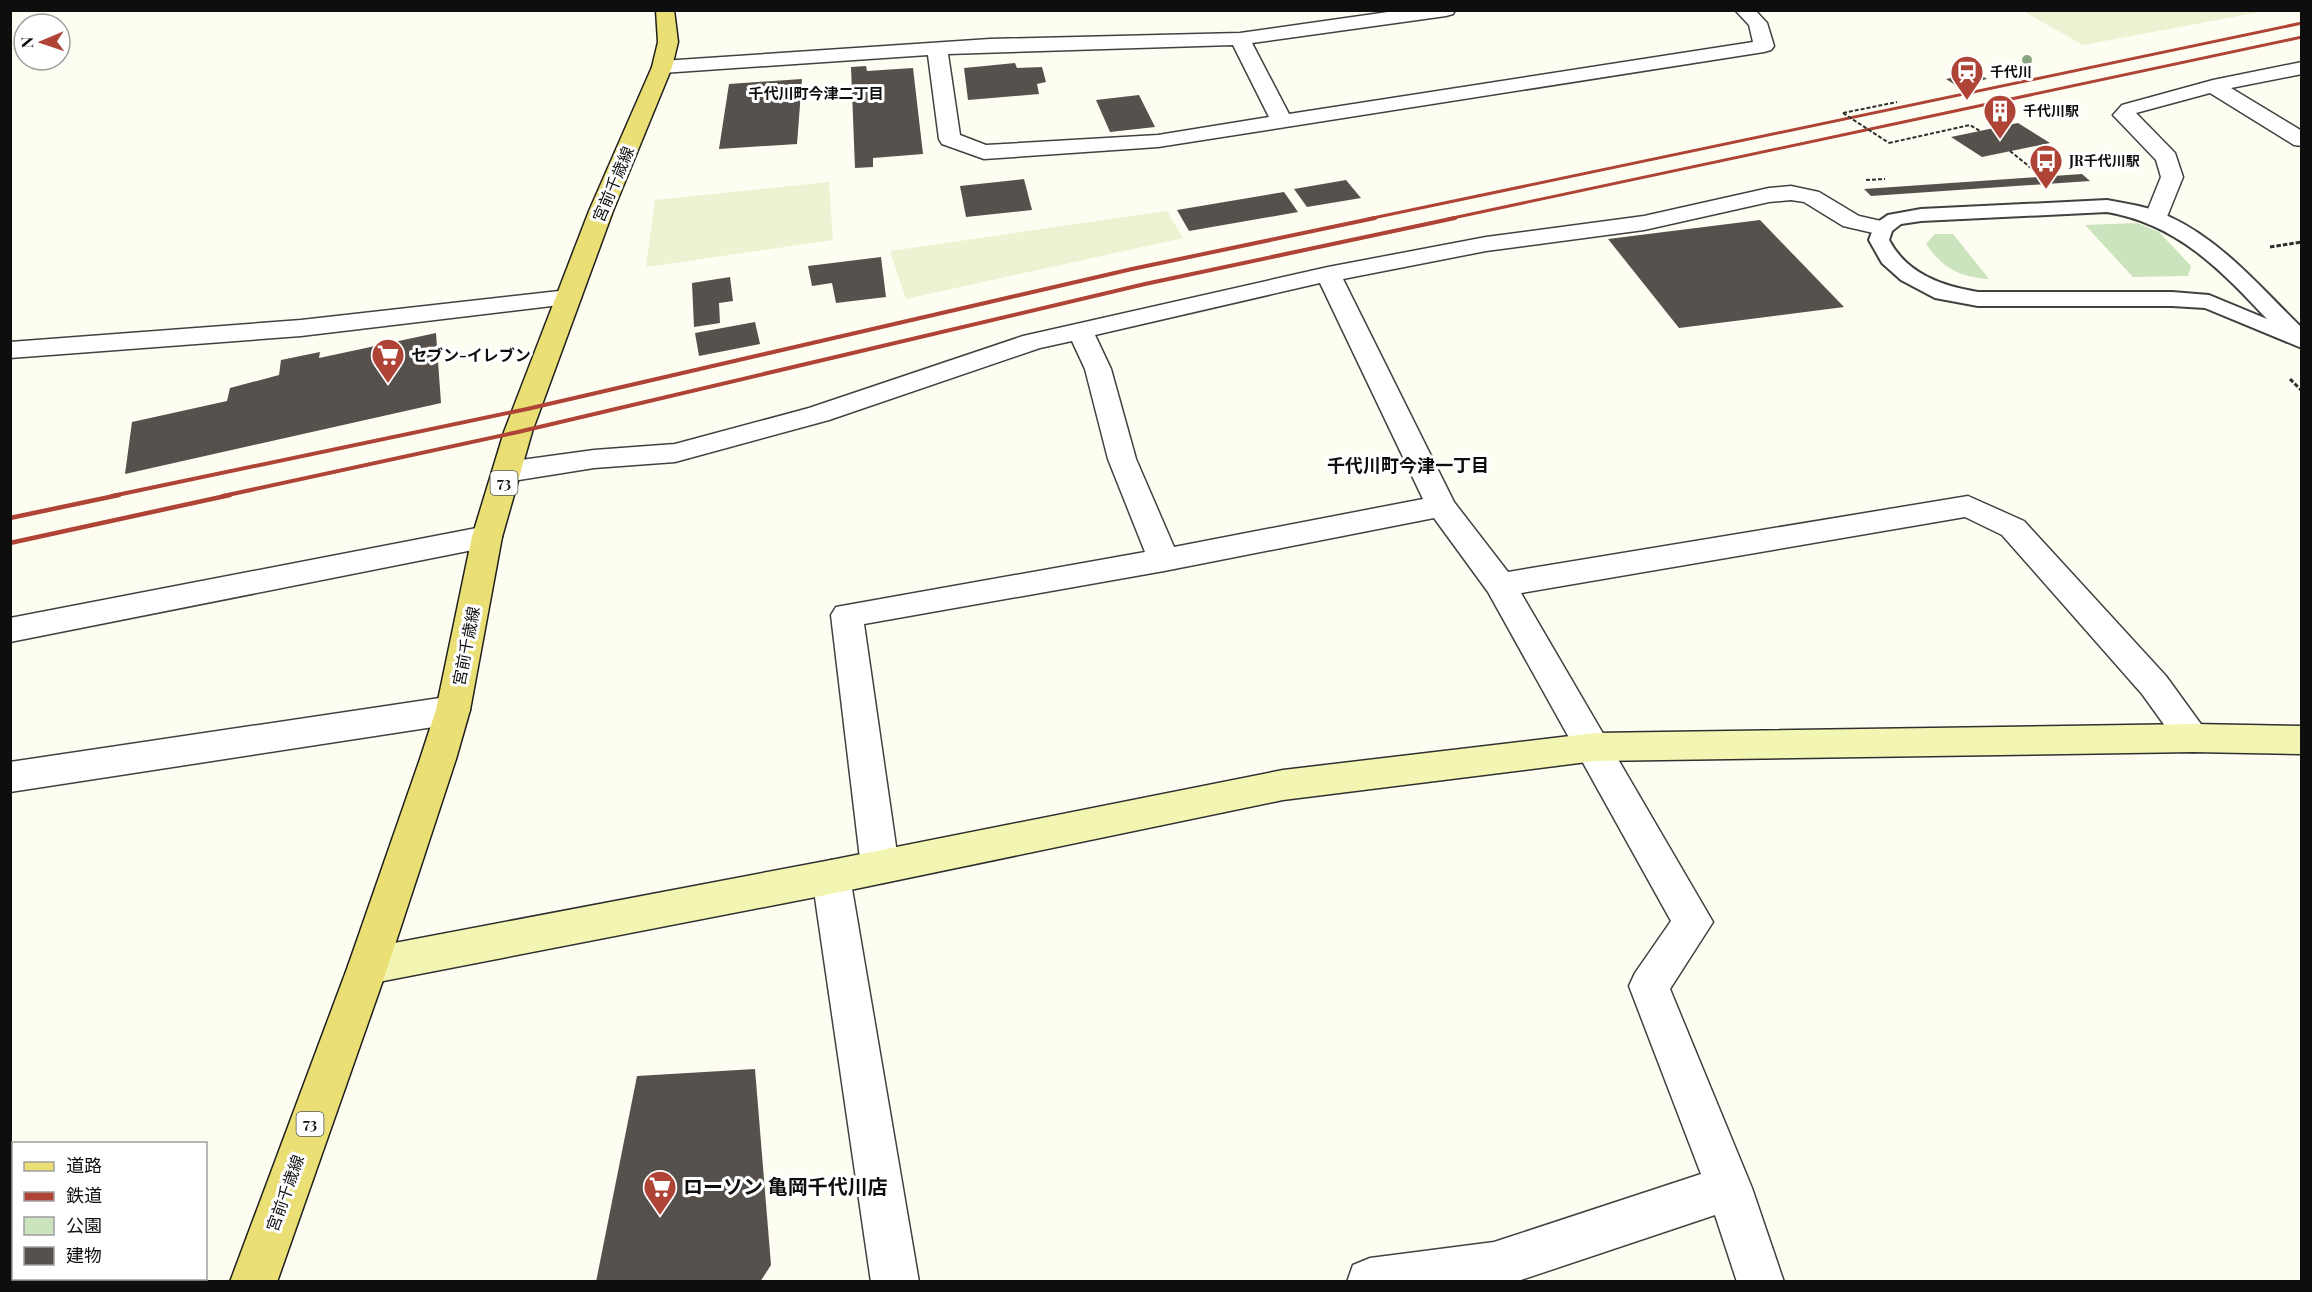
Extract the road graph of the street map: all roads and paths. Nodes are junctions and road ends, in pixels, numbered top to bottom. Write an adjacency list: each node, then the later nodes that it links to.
1 (665, 10): 8 (main road, 宮前千歳線 / 73)
2 (1311, 10): 5 (street)
3 (1446, 10): 5 (street)
4 (1744, 10): 12 (street)
5 (1323, 27): 6 (street)
6 (1240, 39): 7 (street); 12 (street)
7 (937, 49): 8 (street); 12 (street)
8 (662, 67): 23 (main road, 宮前千歳線 / 73)
9 (2301, 68): 10 (street)
10 (2213, 86): 14 (street); 17 (street)
11 (1898, 102): 13 (path, bridge)
12 (1282, 121)
13 (1980, 131)
14 (2301, 140)
15 (2010, 151): 16 (path)
16 (2037, 172)
17 (2156, 219): 18 (lane); 21 (lane)
18 (1882, 228): 22 (street); 24 (lane)
19 (2301, 242): 20 (path)
20 (2268, 247)
21 (2207, 249): 24 (lane); 24 (lane)
22 (1328, 274): 25 (street); 28 (street)
23 (568, 298): 26 (street); 27 (main road, 宮前千歳線 / 73)
24 (2209, 302)
25 (1080, 331): 27 (street); 30 (street)
26 (10, 350)
27 (507, 471): 29 (main road, 宮前千歳線 / 73)
28 (1441, 506): 30 (street); 31 (street)
29 (487, 537): 32 (street); 33 (main road, 宮前千歳線 / 73)
30 (1164, 560): 38 (street)
31 (1500, 585): 34 (street); 36 (street)
32 (10, 630)
33 (453, 710): 37 (street); 40 (main road, 宮前千歳線 / 73)
34 (2193, 738): 35 (street); 36 (street)
35 (2301, 740)
36 (1595, 747): 38 (street); 41 (street)
37 (10, 777)
38 (880, 867): 39 (street)
39 (831, 877): 40 (street); 43 (street)
40 (368, 966): 42 (main road, 宮前千歳線 / 73)
41 (1729, 1188): 44 (street); 45 (street)
42 (253, 1281)
43 (895, 1281)
44 (1370, 1281)
45 (1761, 1281)

